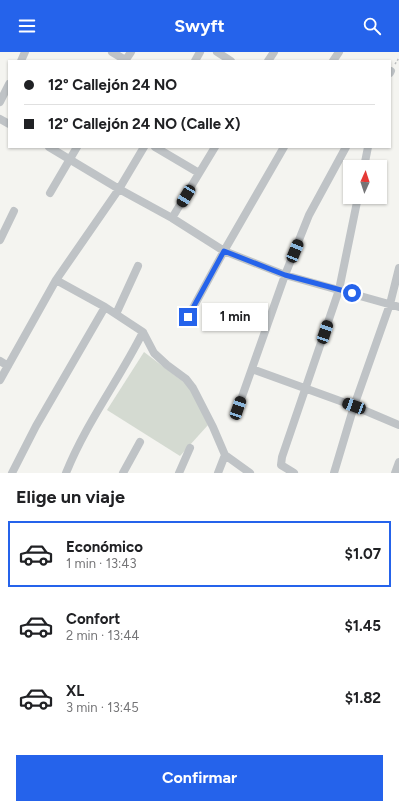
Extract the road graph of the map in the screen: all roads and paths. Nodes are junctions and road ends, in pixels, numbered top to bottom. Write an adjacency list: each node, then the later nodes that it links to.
1 (112, 52): 3 (street)
2 (217, 52): 4 (street)
3 (124, 60)
4 (229, 60)
5 (5, 87): 6 (street)
6 (0, 102)
7 (51, 148): 15 (street)
8 (76, 148): 15 (street)
9 (143, 148): 18 (street)
10 (157, 148): 17 (street)
11 (214, 148): 17 (street)
12 (283, 148): 24 (street)
13 (345, 148): 27 (street)
14 (368, 148): 16 (street)
15 (70, 159): 18 (street); 19 (street)
16 (365, 160)
17 (199, 173): 22 (street)
18 (119, 189): 22 (street); 28 (street)
19 (50, 193)
20 (357, 204): 29 (street)
21 (14, 211): 23 (street)
22 (172, 218): 24 (street)
23 (0, 240)
24 (224, 251): 27 (street); 34 (street)
25 (138, 266): 33 (street)
26 (399, 268): 30 (street)
27 (285, 275): 29 (street); 38 (street)
28 (56, 280): 31 (street); 37 (street)
29 (339, 290): 30 (street); 40 (street)
30 (390, 304): 32 (street); 41 (street)
31 (105, 307): 33 (street); 48 (street)
32 (399, 307)
33 (116, 314): 35 (street)
34 (188, 317)
35 (143, 332): 46 (street); 49 (street)
36 (0, 361): 37 (street)
37 (8, 366): 39 (street)
38 (252, 369): 40 (street); 42 (street)
39 (0, 380)
40 (306, 389): 41 (street); 54 (street)
41 (354, 406): 43 (street); 55 (street)
42 (238, 408)
43 (399, 425)
44 (140, 442): 50 (street)
45 (190, 448): 51 (street)
46 (225, 455): 52 (street); 53 (street)
47 (399, 462): 56 (street)
48 (12, 473)
49 (66, 473)
50 (122, 473)
51 (179, 473)
52 (218, 473)
53 (250, 473)
54 (294, 473)
55 (334, 473)
56 (395, 473)

